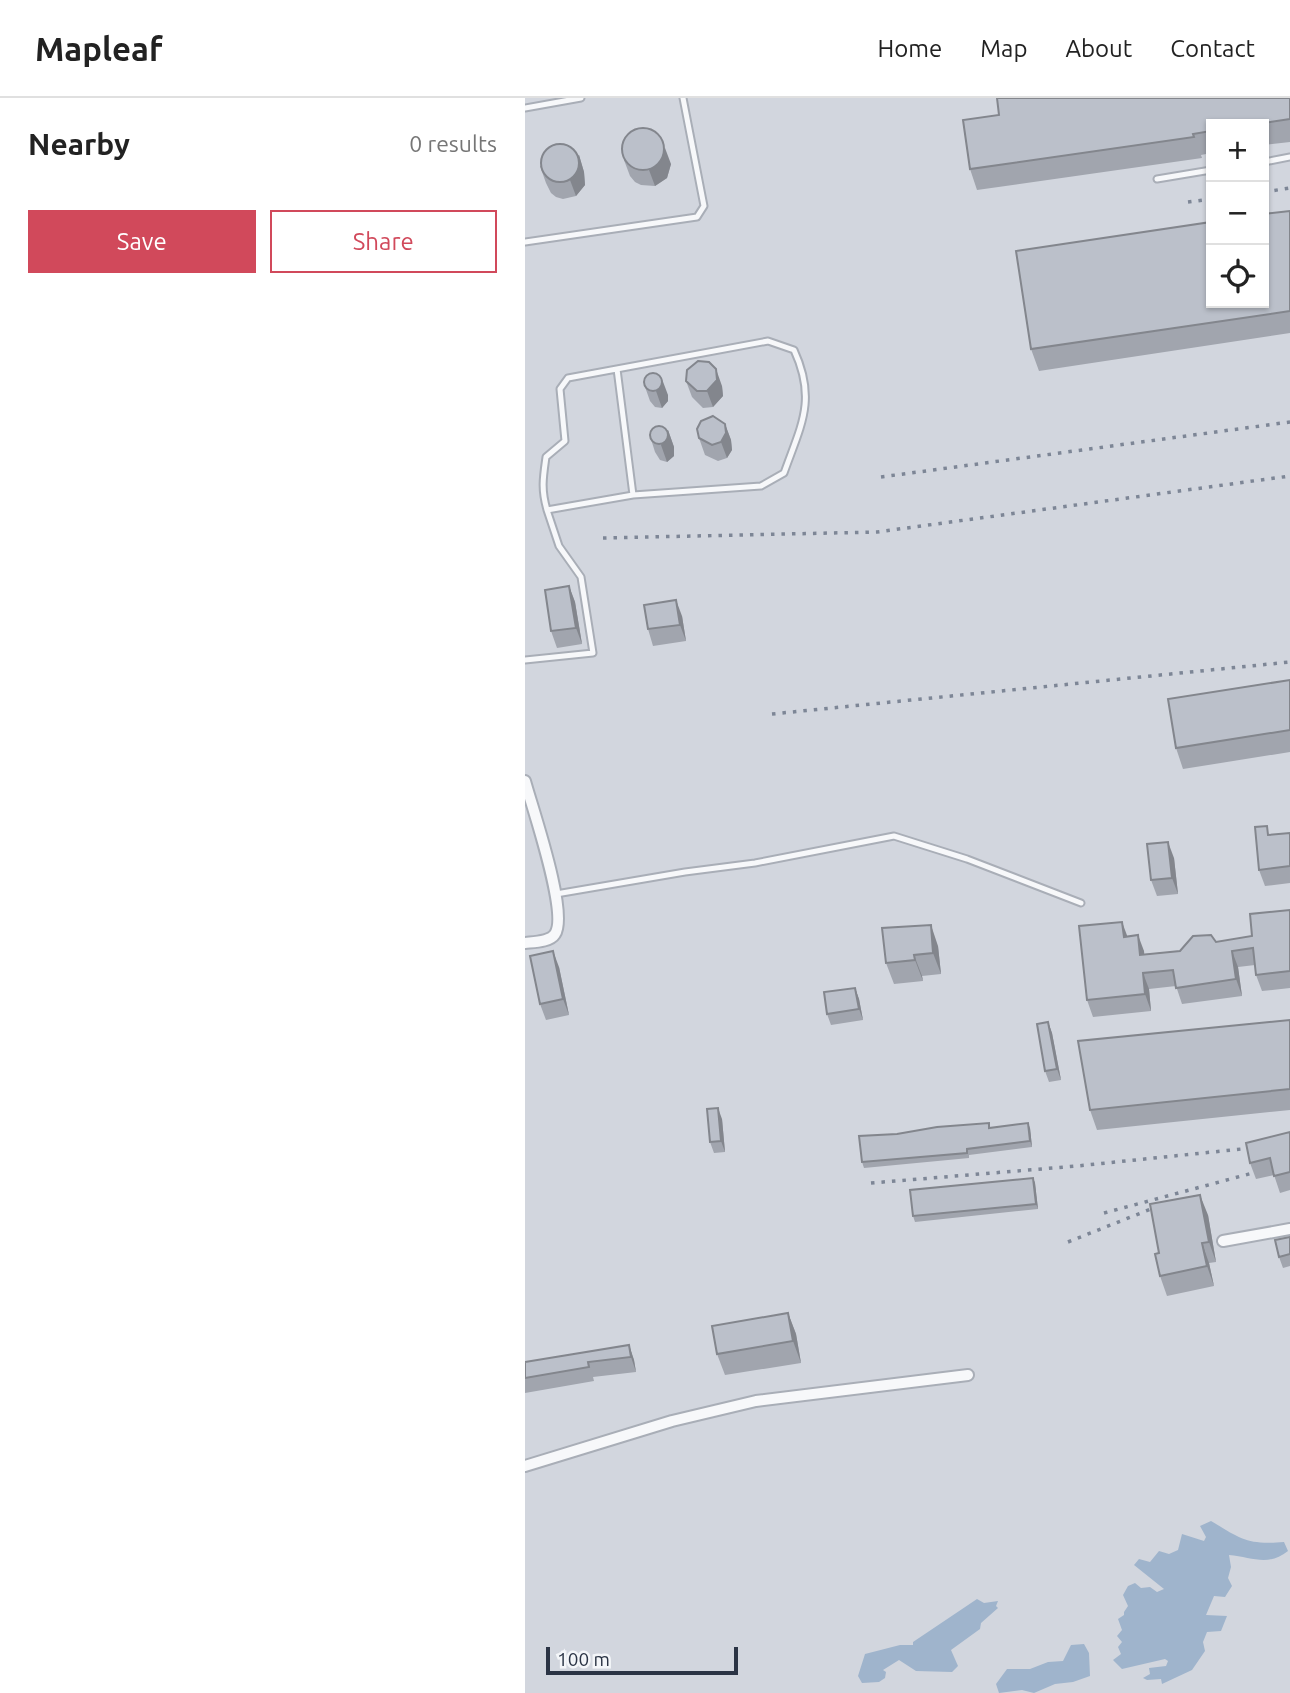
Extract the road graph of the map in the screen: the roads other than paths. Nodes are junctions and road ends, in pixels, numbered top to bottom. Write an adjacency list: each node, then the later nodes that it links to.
1 (580, 98): 3 (lane)
2 (684, 98): 8 (lane)
3 (525, 108)
4 (1290, 158): 5 (lane)
5 (1269, 161)
6 (1206, 171): 7 (lane)
7 (1157, 179)
8 (525, 242)
9 (617, 369): 10 (lane); 10 (lane); 11 (lane)
10 (633, 495): 11 (lane)
11 (547, 510): 12 (lane)
12 (525, 660)
13 (525, 780): 14 (street)
14 (556, 894): 15 (lane); 16 (street)
15 (1081, 903)
16 (525, 943)
17 (1290, 1229): 18 (street)
18 (1223, 1241)
19 (968, 1375): 20 (street)
20 (525, 1466)

